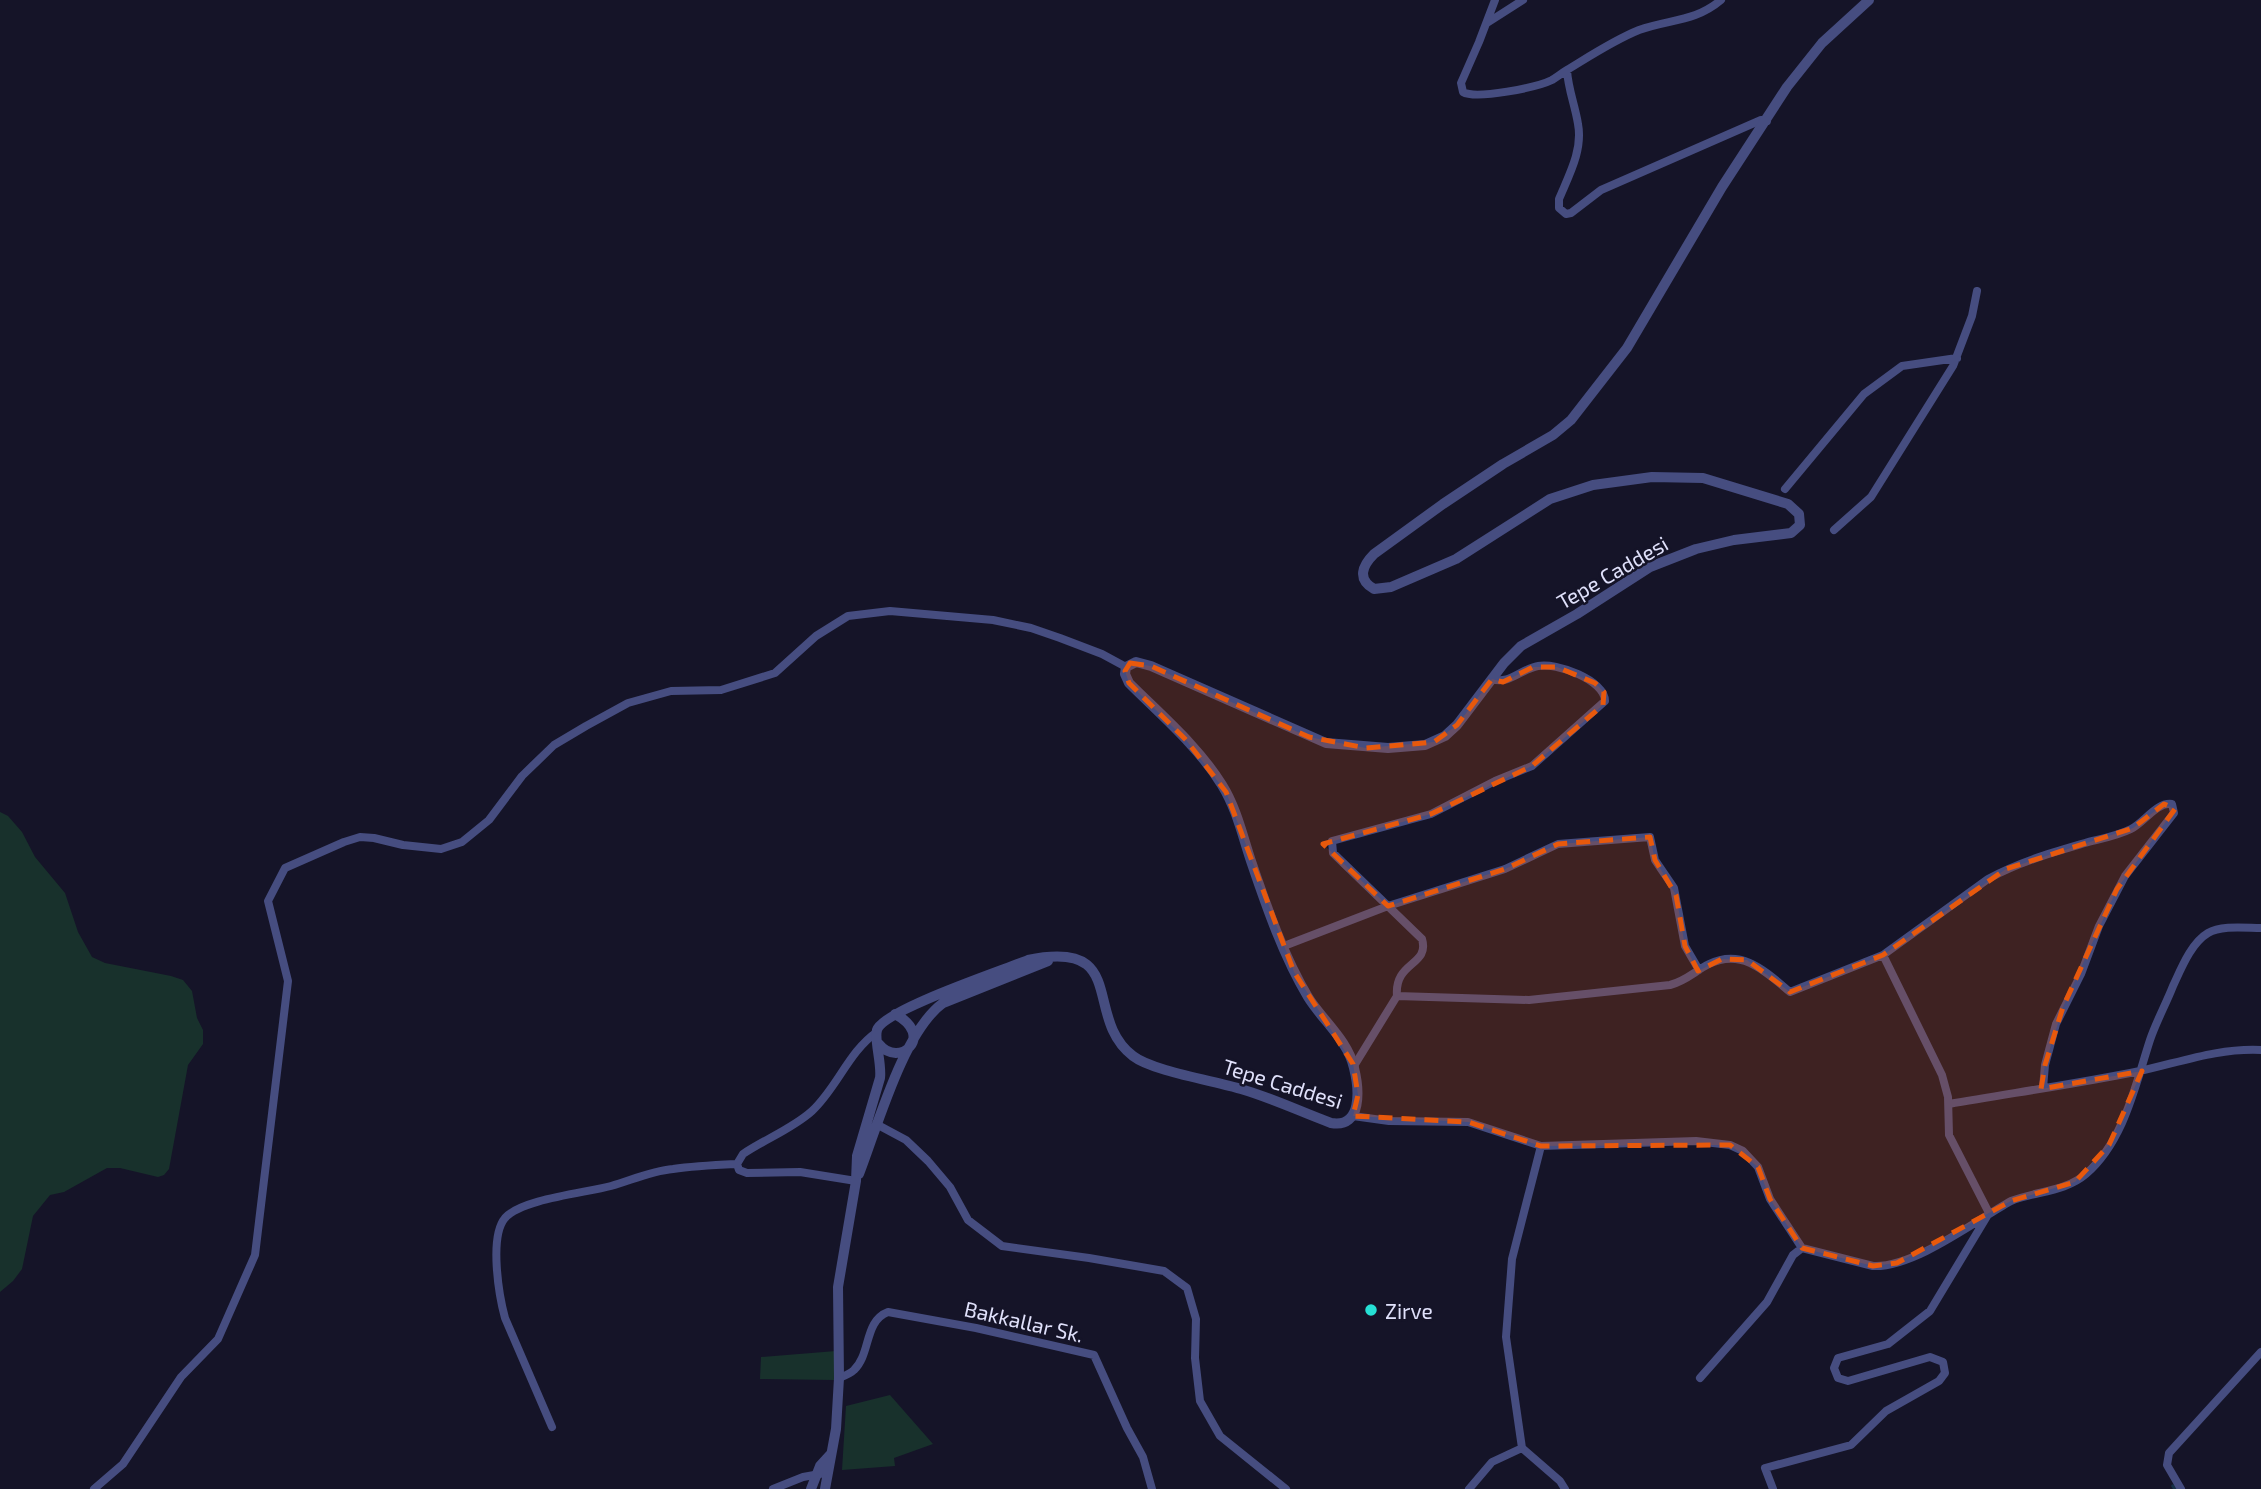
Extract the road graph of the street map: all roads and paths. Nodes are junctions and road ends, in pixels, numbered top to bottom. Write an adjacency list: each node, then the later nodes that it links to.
1 (1494, 0): 5 (street)
2 (1523, 0): 5 (street)
3 (1721, 0): 6 (street)
4 (1869, 0): 7 (street, Tepe Caddesi)
5 (1487, 23): 6 (street)
6 (1567, 70): 7 (street)
7 (1767, 121): 13 (street, Tepe Caddesi)
8 (1977, 291): 9 (street)
9 (1956, 358): 10 (street); 11 (street)
10 (1785, 489)
11 (1834, 530)
12 (1126, 667): 13 (street, Tepe Caddesi); 16 (street, Tepe Caddesi); 43 (street)
13 (1492, 679): 14 (street)
14 (1388, 906): 16 (street); 19 (street); 20 (street)
15 (2261, 928): 27 (street)
16 (1284, 946): 26 (street, Tepe Caddesi)
17 (1882, 956): 19 (street); 28 (street); 29 (street)
18 (1057, 957): 21 (street, Tepe Caddesi); 23 (street); 30 (street, Tepe Caddesi)
19 (1699, 970): 20 (street)
20 (1397, 996): 26 (street)
21 (895, 1014): 22 (street, Tepe Caddesi); 23 (street)
22 (877, 1032): 24 (street); 33 (street)
23 (913, 1041): 24 (street); 31 (street)
24 (879, 1044): 34 (street)
25 (2261, 1050): 27 (street)
26 (1354, 1066): 30 (street, Tepe Caddesi)
27 (2142, 1071): 28 (street); 35 (street)
28 (2043, 1088): 29 (street)
29 (1949, 1104): 35 (street)
30 (1353, 1116): 32 (street)
31 (878, 1125): 34 (street); 48 (street)
32 (1541, 1146): 36 (street); 41 (street)
33 (737, 1164): 34 (street); 40 (street)
34 (856, 1181): 38 (street)
35 (1989, 1213): 36 (street); 51 (street)
36 (1802, 1248): 39 (street)
37 (2261, 1353): 52 (street)
38 (839, 1378): 42 (street); 47 (street, Bakkallar Sk.)
39 (1700, 1378)
40 (552, 1427)
41 (1522, 1448): 49 (street); 50 (street)
42 (821, 1475): 44 (street); 45 (street); 46 (street)
43 (94, 1489)
44 (773, 1489)
45 (811, 1489)
46 (825, 1489)
47 (1152, 1489)
48 (1286, 1489)
49 (1469, 1489)
50 (1565, 1489)
51 (1773, 1489)
52 (2181, 1489)

